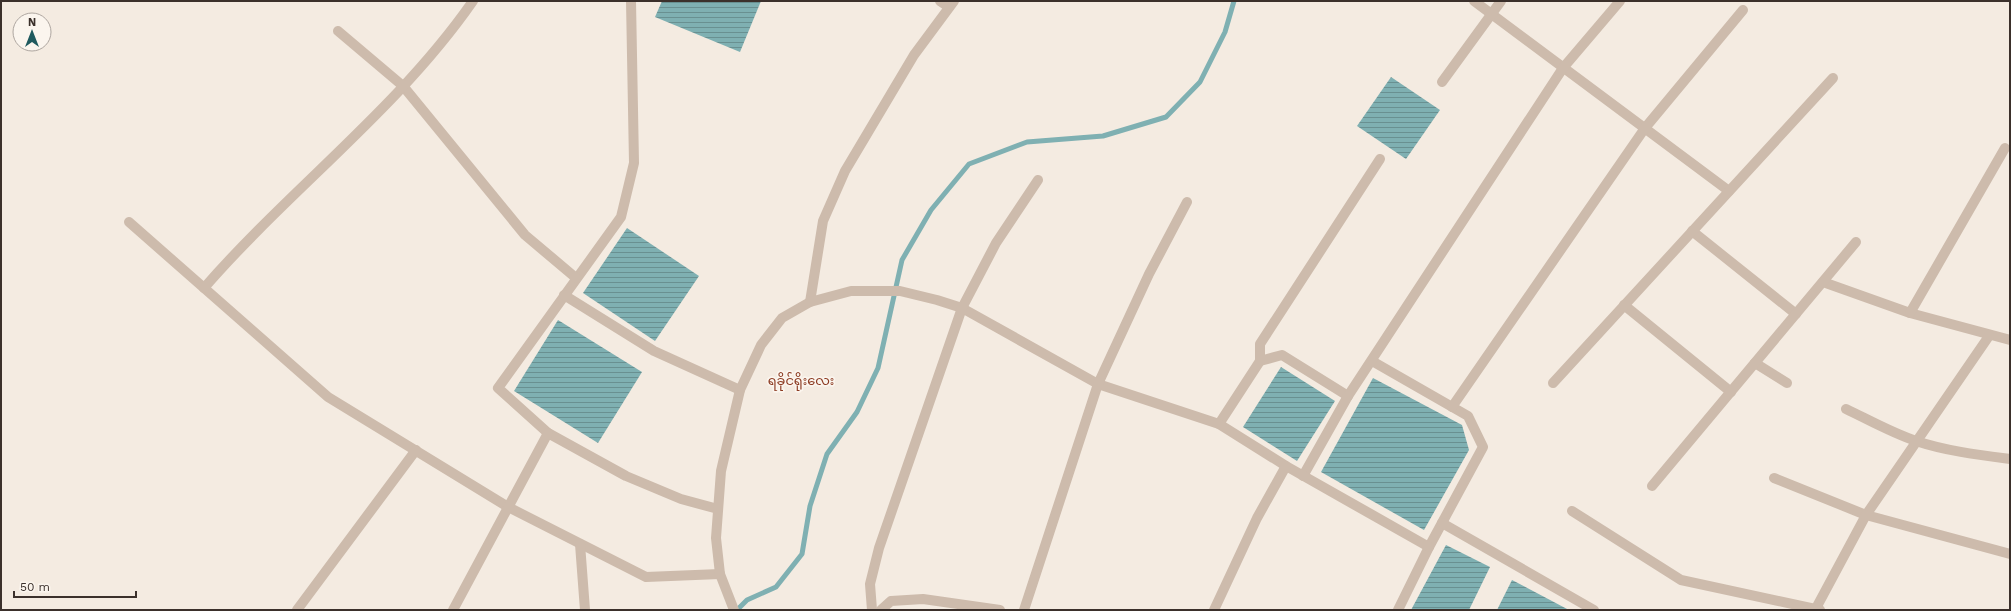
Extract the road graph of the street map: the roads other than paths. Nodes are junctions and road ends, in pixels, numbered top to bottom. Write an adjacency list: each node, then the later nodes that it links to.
1 (473, 1): 14 (street)
2 (631, 1): 24 (street)
3 (940, 1): 7 (street)
4 (1474, 1): 9 (street)
5 (1501, 1): 9 (street)
6 (1620, 1): 11 (street)
7 (952, 4): 28 (street)
8 (1743, 10): 15 (street)
9 (1491, 14): 11 (street); 13 (street)
10 (338, 31): 14 (street)
11 (1563, 68): 15 (street); 36 (street)
12 (1833, 78): 19 (street)
13 (1442, 82)
14 (403, 86): 24 (street); 26 (street)
15 (1645, 128): 19 (street); 44 (street)
16 (2005, 148): 31 (street)
17 (1380, 159): 35 (street)
18 (1038, 180): 30 (street)
19 (1730, 191): 22 (street)
20 (1187, 202): 39 (street)
21 (129, 222): 26 (street)
22 (1692, 231): 29 (street); 32 (street)
23 (1856, 242): 25 (street)
24 (576, 278): 27 (street)
25 (1823, 282): 31 (street); 32 (street)
26 (204, 288): 49 (street)
27 (564, 294): 41 (street); 47 (street)
28 (810, 302): 30 (street); 41 (street)
29 (1624, 305): 38 (street); 42 (street)
30 (962, 308): 39 (street); 68 (street)
31 (1910, 313): 33 (street)
32 (1796, 314): 37 (street)
33 (1989, 336): 34 (street); 48 (street)
34 (2010, 340)
35 (1260, 361): 43 (street); 46 (street)
36 (1372, 361): 43 (street); 44 (street)
37 (1755, 363): 40 (street); 42 (street)
38 (1553, 383)
39 (1098, 384): 46 (street); 71 (street)
40 (1787, 384)
41 (740, 390): 56 (street)
42 (1731, 392): 54 (street)
43 (1348, 396): 52 (street)
44 (1452, 407): 59 (street)
45 (1846, 409): 48 (street)
46 (1219, 424): 51 (street)
47 (548, 433): 55 (street); 56 (street)
48 (1917, 441): 50 (street); 58 (street)
49 (416, 450): 55 (street); 64 (street)
50 (2010, 459)
51 (1286, 466): 52 (street); 72 (street)
52 (1303, 476): 61 (street)
53 (1774, 478): 58 (street)
54 (1652, 486)
55 (508, 507): 60 (street); 65 (street)
56 (718, 509): 63 (street)
57 (1572, 511): 75 (street)
58 (1866, 515): 62 (street); 75 (street)
59 (1442, 523): 61 (street); 74 (street)
60 (580, 544): 63 (street); 66 (street)
61 (1429, 547): 73 (street)
62 (2010, 554)
63 (720, 574): 67 (street)
64 (297, 610)
65 (452, 610)
66 (585, 610)
67 (734, 610)
68 (872, 610)
69 (881, 610): 70 (street)
70 (1000, 610)
71 (1024, 610)
72 (1214, 610)
73 (1398, 610)
74 (1594, 610)
75 (1817, 610)

